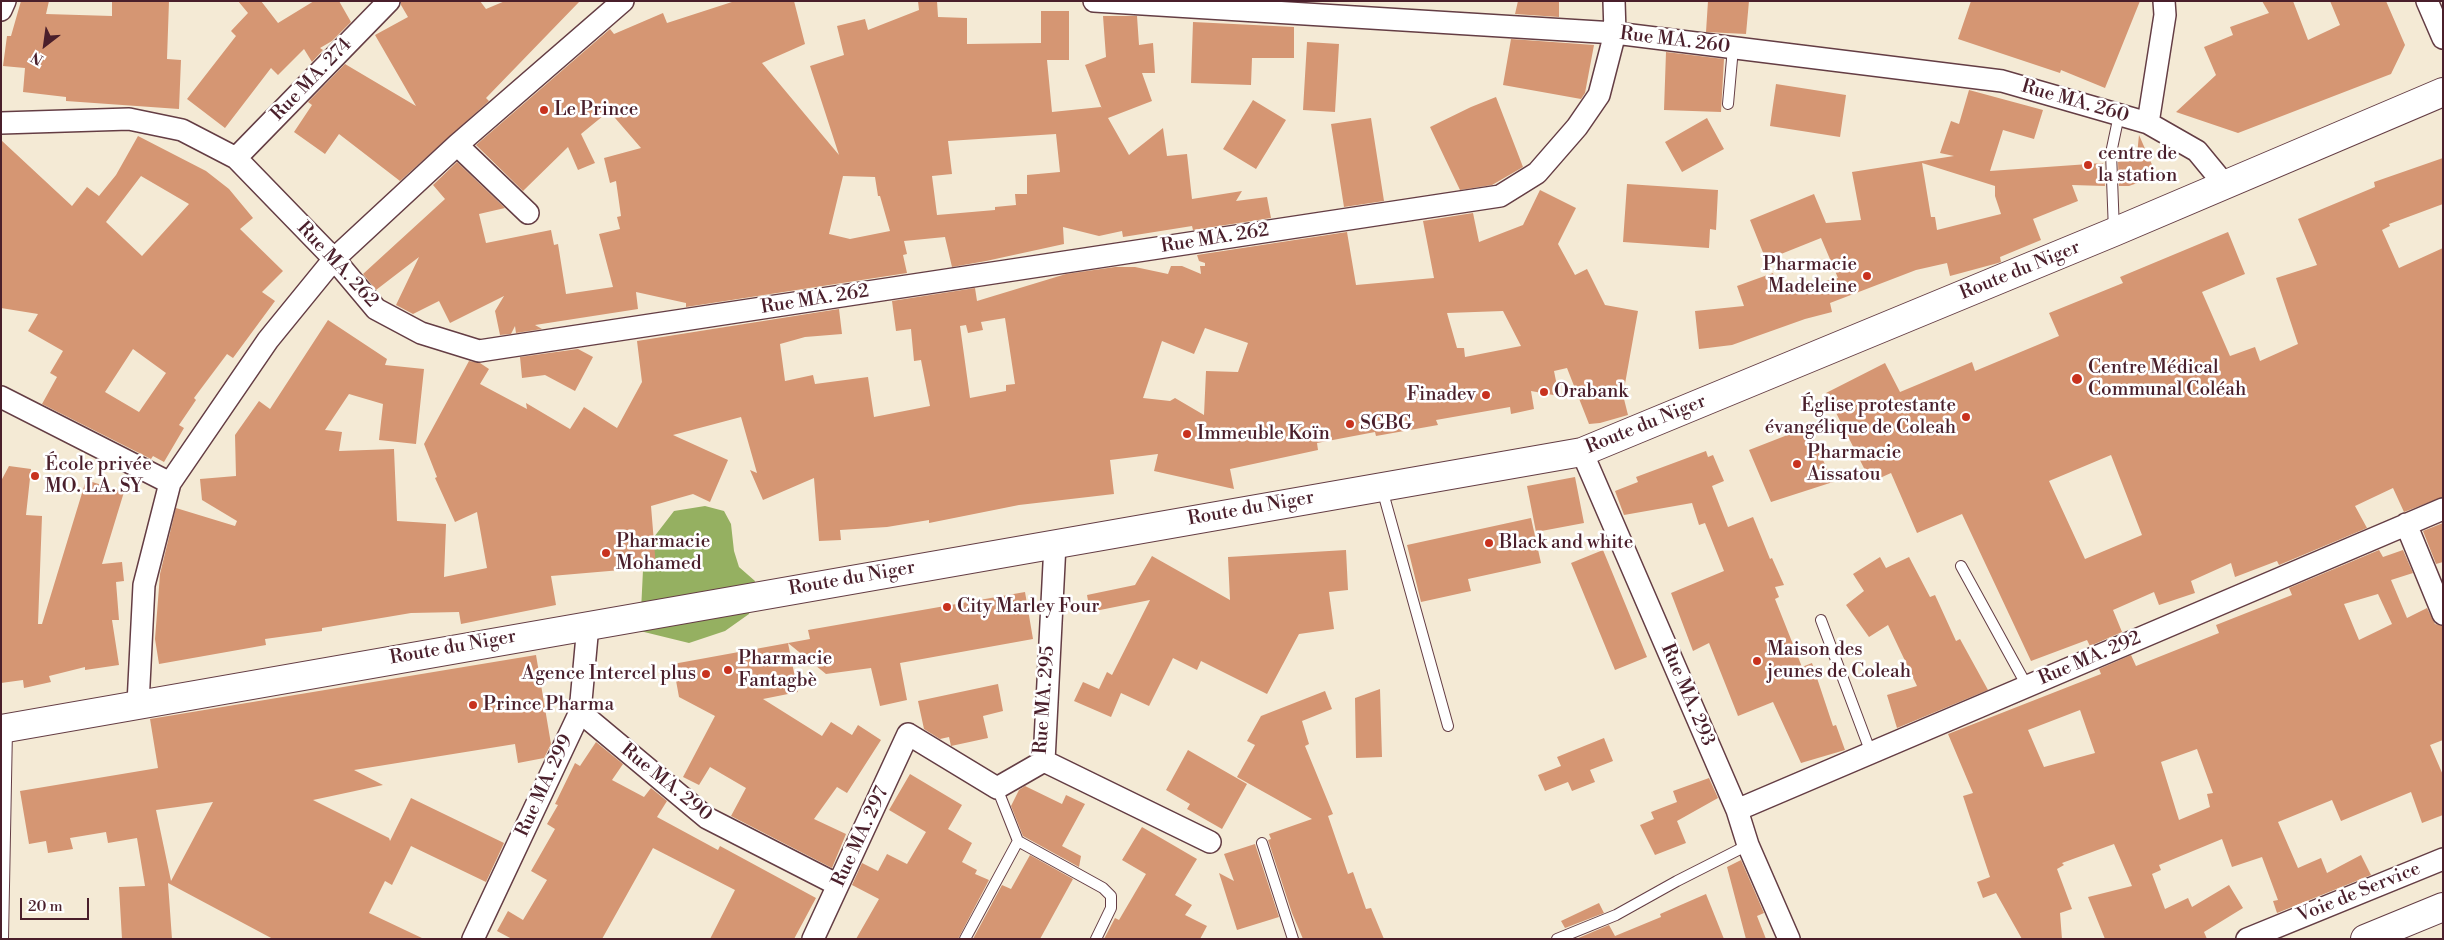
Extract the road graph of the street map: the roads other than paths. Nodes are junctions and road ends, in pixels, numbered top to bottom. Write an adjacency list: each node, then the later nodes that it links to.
1 (5, 1): 8 (street)
2 (389, 1): 18 (street, Rue MA. 274)
3 (623, 1): 17 (street)
4 (1094, 1): 9 (street, Rue MA. 260)
5 (1614, 1): 9 (street, Rue MA. 262)
6 (2164, 1): 15 (street)
7 (2427, 1): 10 (street)
8 (1, 10)
9 (1615, 33): 11 (street, Rue MA. 260); 22 (street, Rue MA. 262)
10 (2443, 38)
11 (1733, 48): 13 (lane); 14 (street, Rue MA. 260)
12 (2443, 92): 19 (main road, Route du Niger)
13 (1728, 104)
14 (2119, 115): 15 (street, Rue MA. 260); 21 (lane)
15 (2148, 123): 19 (street, Rue MA. 260)
16 (1, 124): 18 (street, Rue MA. 262)
17 (457, 144): 20 (street); 22 (street)
18 (236, 158): 22 (street, Rue MA. 262)
19 (2225, 185): 21 (main road, Route du Niger)
20 (528, 213)
21 (2114, 232): 24 (main road, Route du Niger)
22 (334, 259): 25 (street)
23 (1, 397): 25 (street)
24 (1582, 452): 26 (main road, Route du Niger); 42 (street, Rue MA. 293)
25 (170, 484): 35 (street)
26 (1382, 486): 29 (main road, Route du Niger); 37 (lane)
27 (2443, 509): 28 (street, Rue MA. 292)
28 (2406, 524): 31 (street); 34 (street, Rue MA. 292)
29 (1055, 544): 33 (main road, Route du Niger); 40 (street, Rue MA. 295)
30 (1961, 566): 34 (lane)
31 (2443, 614)
32 (1821, 620): 39 (lane)
33 (588, 625): 35 (main road, Route du Niger); 36 (street, Rue MA. 299)
34 (2027, 686): 39 (street, Rue MA. 292)
35 (138, 704): 38 (main road, Route du Niger)
36 (580, 712): 48 (street, Rue MA. 290); 51 (street, Rue MA. 299)
37 (1448, 726)
38 (4, 728): 50 (lane)
39 (1871, 753): 42 (street, Rue MA. 292)
40 (1044, 761): 41 (street, Rue MA. 295); 44 (street)
41 (997, 788): 43 (lane); 48 (street, Rue MA. 297)
42 (1736, 810): 46 (street, Rue MA. 293)
43 (1018, 841): 53 (lane); 54 (lane)
44 (1210, 842)
45 (1262, 843): 55 (lane)
46 (1748, 845): 56 (lane); 57 (street, Rue MA. 293)
47 (2443, 859): 58 (street, Voie de Service)
48 (838, 885): 52 (street, Rue MA. 297)
49 (2443, 906): 59 (main road)
50 (3, 939)
51 (473, 939)
52 (813, 939)
53 (965, 939)
54 (1096, 939)
55 (1293, 939)
56 (1557, 939)
57 (1789, 939)
58 (2247, 939)
59 (2365, 939)

